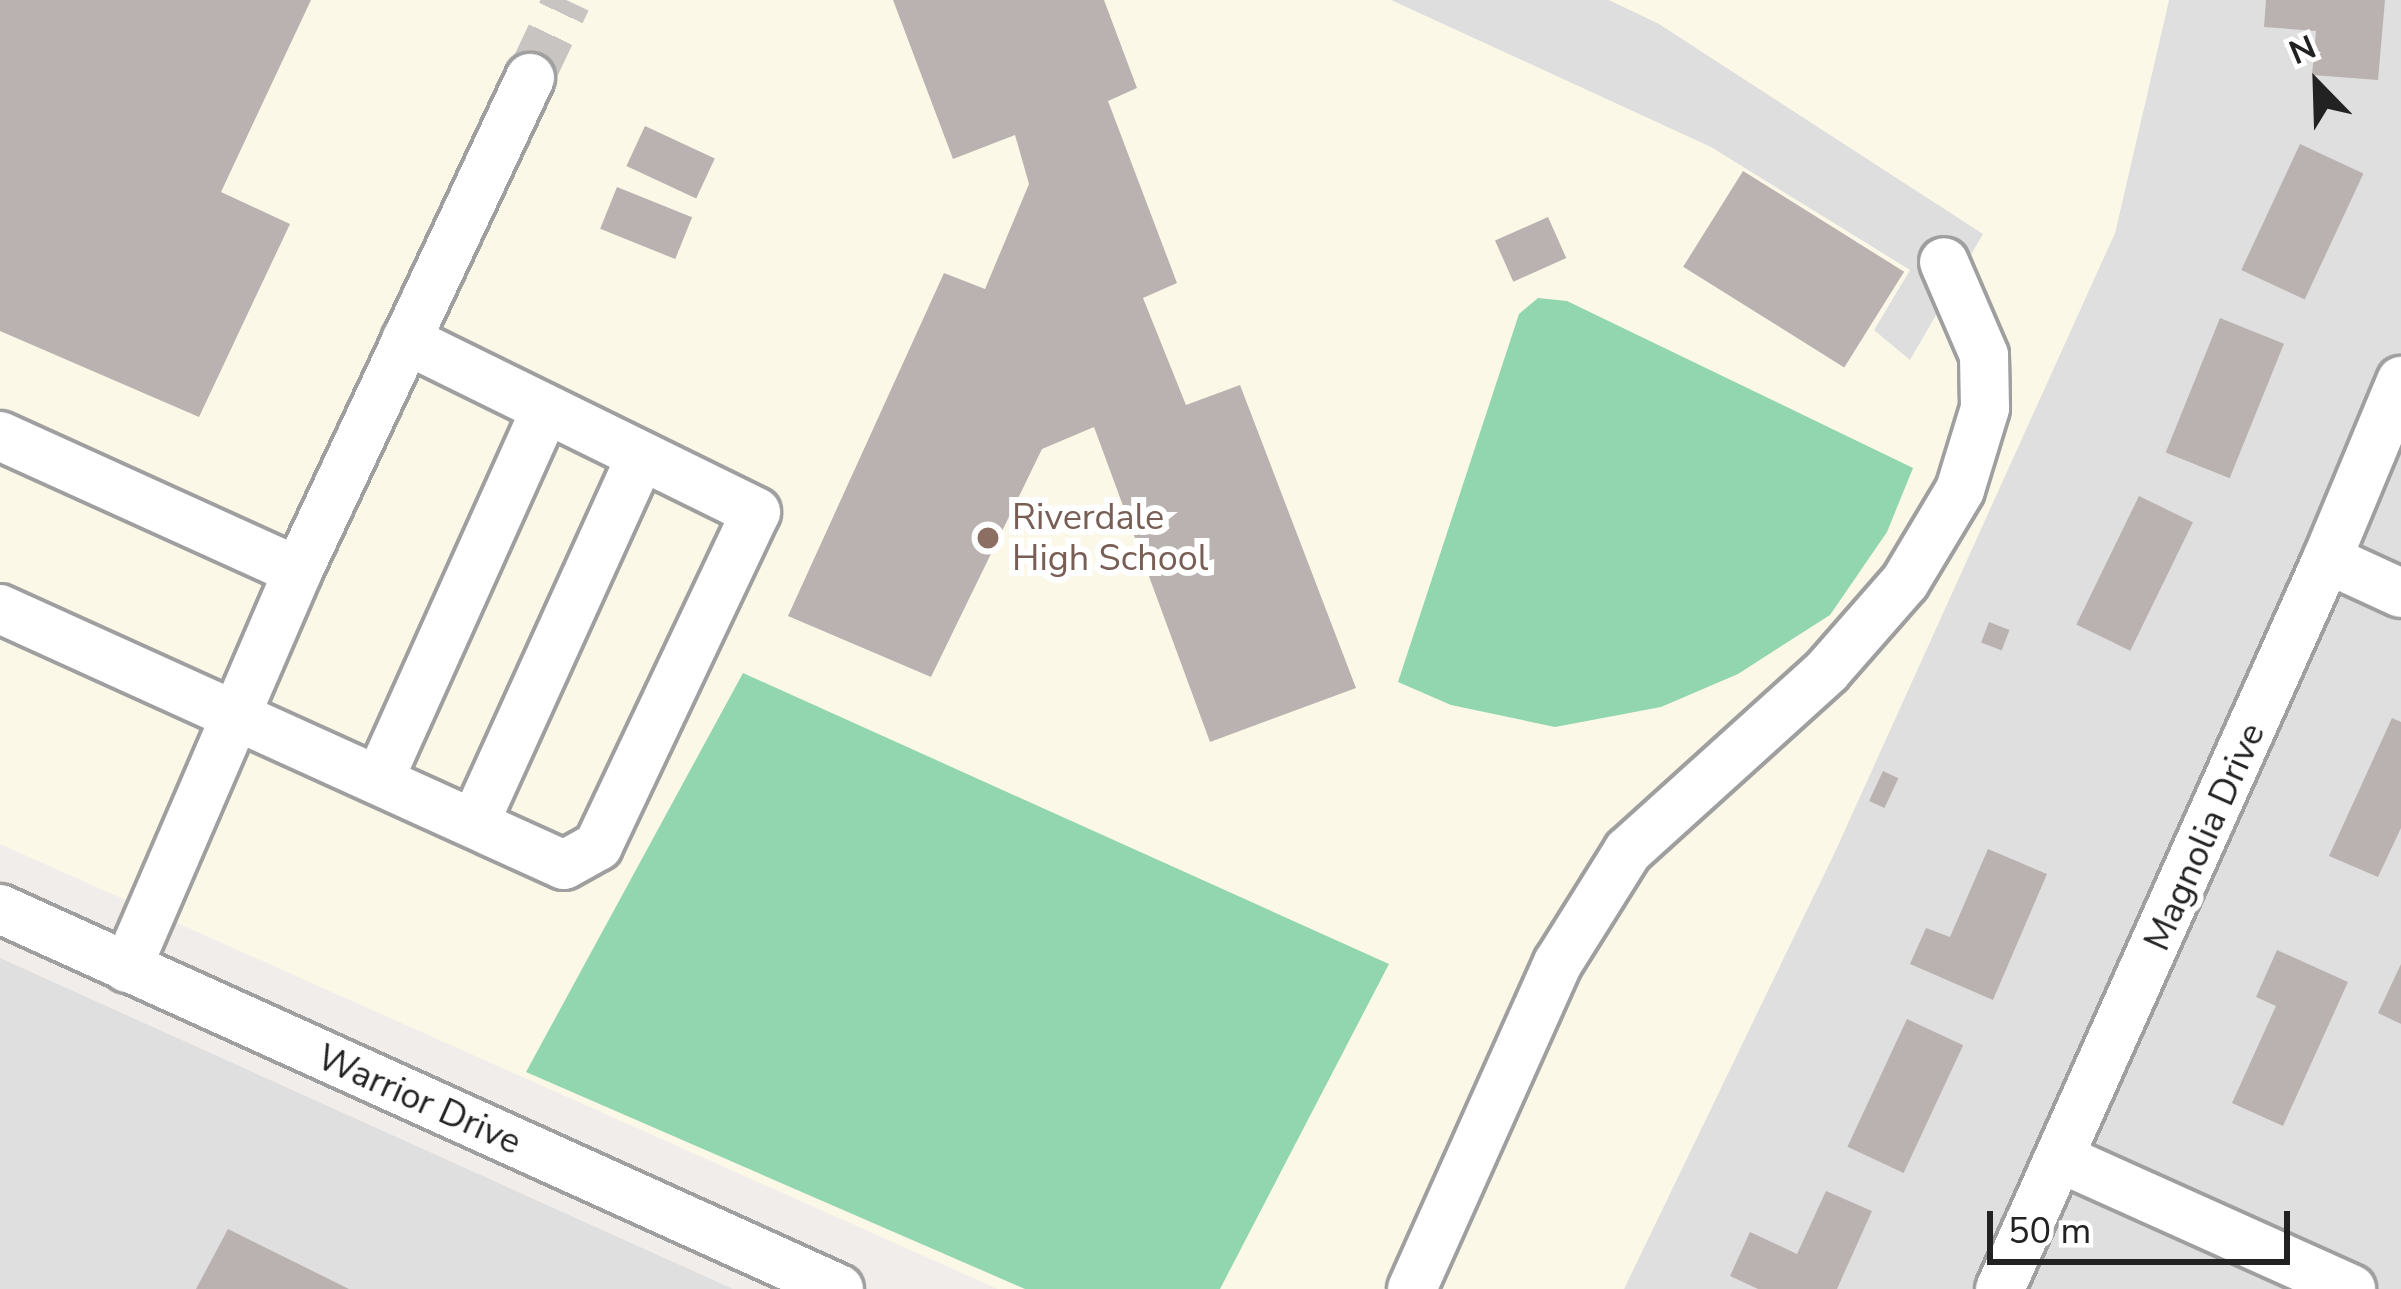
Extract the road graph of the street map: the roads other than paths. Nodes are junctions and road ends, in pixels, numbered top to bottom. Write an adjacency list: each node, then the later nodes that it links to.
1 (530, 79): 3 (street)
2 (1944, 262): 19 (street)
3 (406, 340): 5 (street); 9 (street)
4 (2401, 381): 8 (street, Magnolia Drive)
5 (546, 409): 7 (street); 13 (street)
6 (0, 436): 9 (street)
7 (641, 456): 14 (street); 14 (street)
8 (2327, 559): 10 (street); 17 (street, Magnolia Drive)
9 (298, 571): 12 (street)
10 (2401, 593)
11 (0, 609): 12 (street)
12 (233, 715): 13 (street); 16 (street)
13 (379, 780): 14 (street)
14 (475, 822)
15 (0, 909): 16 (street, Warrior Drive)
16 (127, 968): 18 (street, Warrior Drive)
17 (2062, 1159): 20 (street, Magnolia Drive); 21 (street)
18 (839, 1289)
19 (1412, 1289)
20 (2000, 1289)
21 (2351, 1289)

